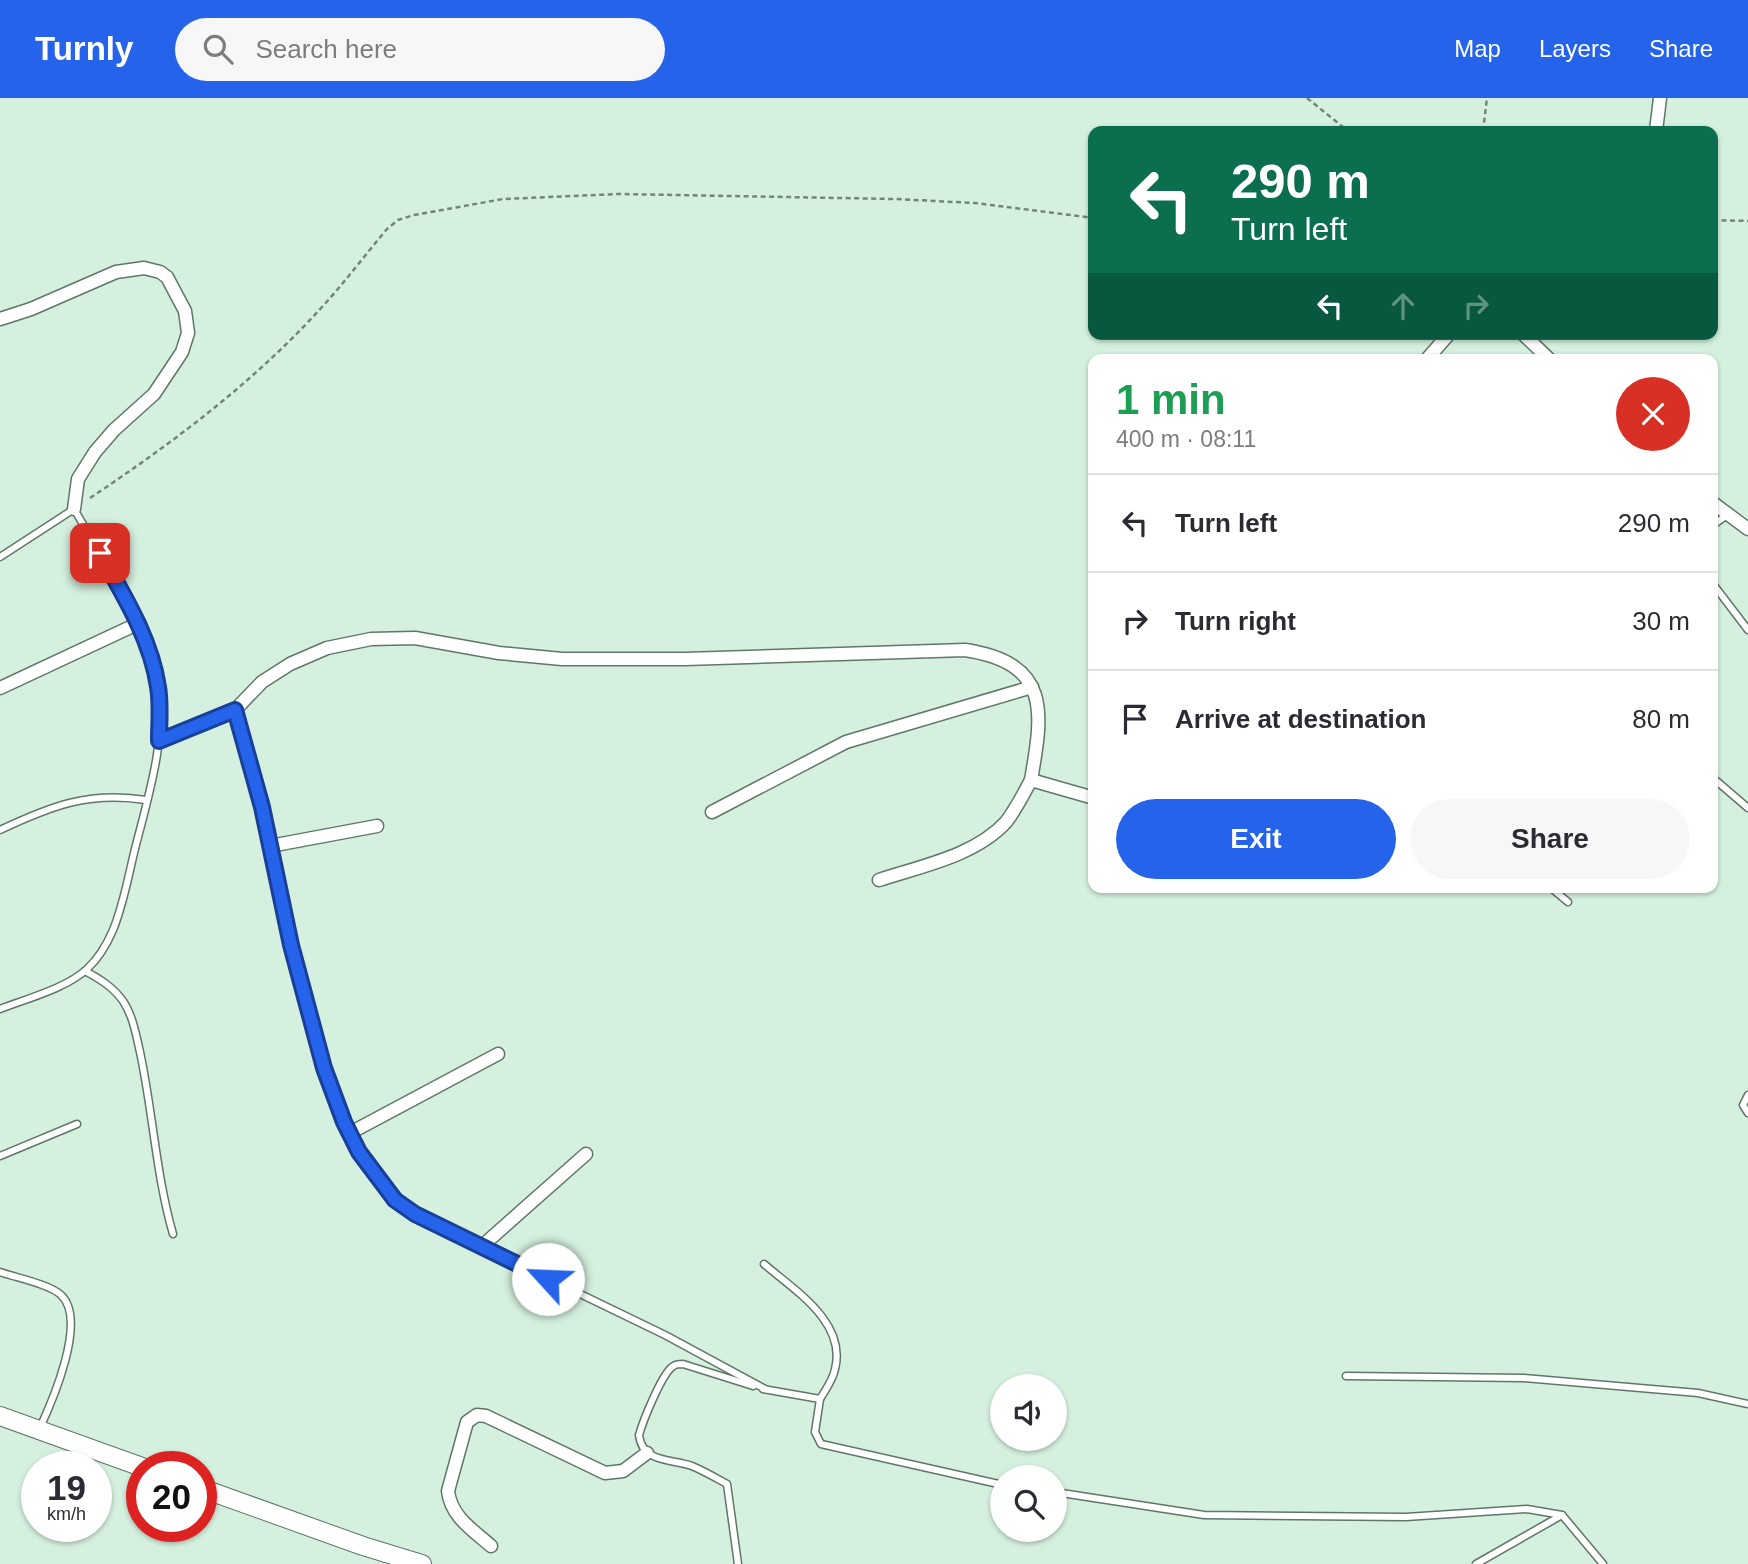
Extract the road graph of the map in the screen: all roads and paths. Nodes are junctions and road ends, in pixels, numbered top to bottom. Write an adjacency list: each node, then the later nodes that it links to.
1 (1307, 98): 4 (path)
2 (1487, 98): 5 (path)
3 (1660, 98): 6 (street)
4 (1342, 126)
5 (1484, 126)
6 (1657, 126)
7 (1088, 217): 16 (path)
8 (1718, 220): 9 (path)
9 (1748, 221)
10 (0, 319): 16 (street)
11 (1443, 340): 13 (street)
12 (1529, 340): 14 (street)
13 (1431, 354)
14 (1544, 354)
15 (1718, 507): 17 (street)
16 (74, 509): 20 (lane); 22 (lane)
17 (1728, 514): 18 (lane); 19 (street)
18 (1718, 521)
19 (1748, 529)
20 (0, 557)
21 (1718, 591): 23 (lane)
22 (137, 624): 25 (street); 27 (lane)
23 (1748, 630)
24 (1032, 687): 26 (street); 28 (street); 33 (street)
25 (0, 688)
26 (235, 710): 27 (lane); 36 (lane)
27 (159, 741): 31 (lane)
28 (1031, 780): 30 (street); 37 (street)
29 (1718, 782): 32 (lane)
30 (1088, 796)
31 (146, 800): 35 (lane); 40 (lane)
32 (1748, 808)
33 (712, 812)
34 (377, 825): 36 (street)
35 (0, 830)
36 (270, 846): 46 (lane)
37 (879, 880)
38 (1557, 893): 39 (lane)
39 (1568, 902)
40 (85, 971): 41 (lane); 49 (lane)
41 (0, 1009)
42 (498, 1054): 46 (street)
43 (1748, 1095): 44 (lane)
44 (1748, 1113)
45 (77, 1124): 48 (lane)
46 (350, 1133): 50 (lane)
47 (586, 1154): 50 (street)
48 (0, 1156)
49 (173, 1234)
50 (481, 1247): 54 (lane)
51 (764, 1264): 55 (lane)
52 (0, 1272): 58 (lane)
53 (1346, 1376): 56 (lane)
54 (765, 1390): 55 (lane); 59 (lane)
55 (820, 1399): 61 (lane)
56 (1748, 1404)
57 (0, 1416): 58 (street)
58 (39, 1430): 60 (street)
59 (647, 1453): 65 (street); 67 (lane)
60 (126, 1460)
61 (990, 1482)
62 (217, 1494): 66 (street)
63 (1067, 1494): 64 (lane)
64 (1562, 1515): 68 (lane); 69 (lane)
65 (491, 1546)
66 (422, 1564)
67 (738, 1564)
68 (1476, 1564)
69 (1604, 1564)

